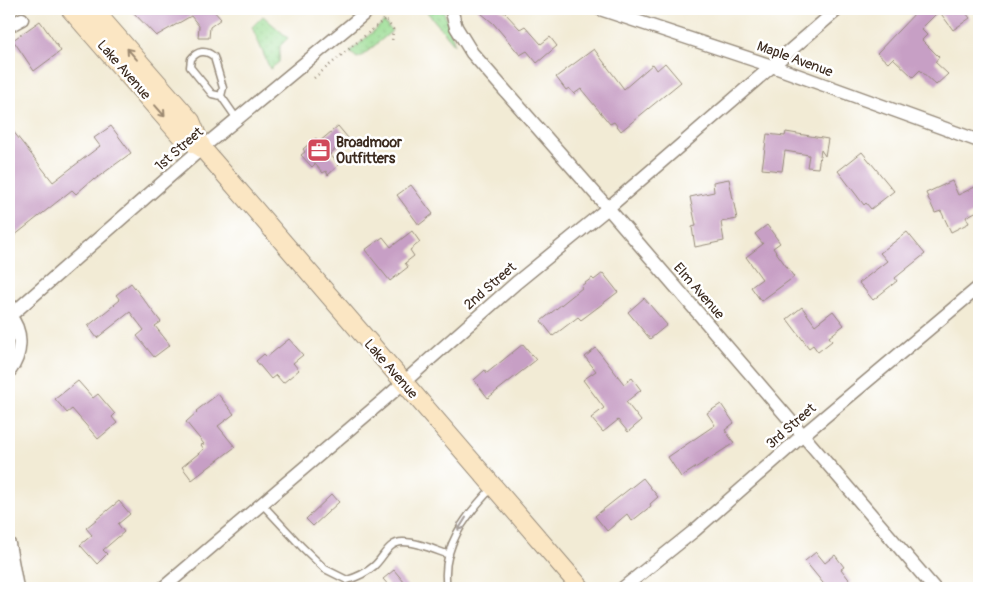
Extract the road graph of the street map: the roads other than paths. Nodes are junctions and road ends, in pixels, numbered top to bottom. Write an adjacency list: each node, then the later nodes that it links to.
1 (70, 9): 13 (main road, Lake Avenue, one-way to 13)
2 (93, 9): 13 (main road, Lake Avenue, one-way to 2)
3 (370, 9): 11 (street, 1st Street)
4 (451, 9): 14 (street, Elm Avenue)
5 (600, 9): 9 (street, Maple Avenue)
6 (838, 9): 9 (street, 2nd Street)
7 (22, 19): 8 (street)
8 (9, 26)
9 (772, 66): 12 (street, Maple Avenue); 14 (street, 2nd Street)
10 (221, 96): 10 (lane); 11 (lane)
11 (237, 119): 13 (street, 1st Street)
12 (979, 141)
13 (202, 148): 16 (street, 1st Street); 18 (main road, Lake Avenue)
14 (608, 208): 18 (street, 2nd Street); 19 (street, Elm Avenue)
15 (979, 287): 19 (street, 3rd Street)
16 (9, 315): 17 (street)
17 (9, 372)
18 (402, 382): 20 (main road, Lake Avenue); 21 (street, 2nd Street)
19 (803, 435): 28 (street, 3rd Street); 29 (street, Elm Avenue)
20 (493, 488): 23 (lane, one-way to 23); 27 (main road, Lake Avenue)
21 (262, 504): 23 (lane); 25 (street, 2nd Street)
22 (9, 544): 24 (street)
23 (449, 555): 26 (lane)
24 (17, 588)
25 (163, 588)
26 (447, 588)
27 (581, 588)
28 (623, 588)
29 (934, 588)

